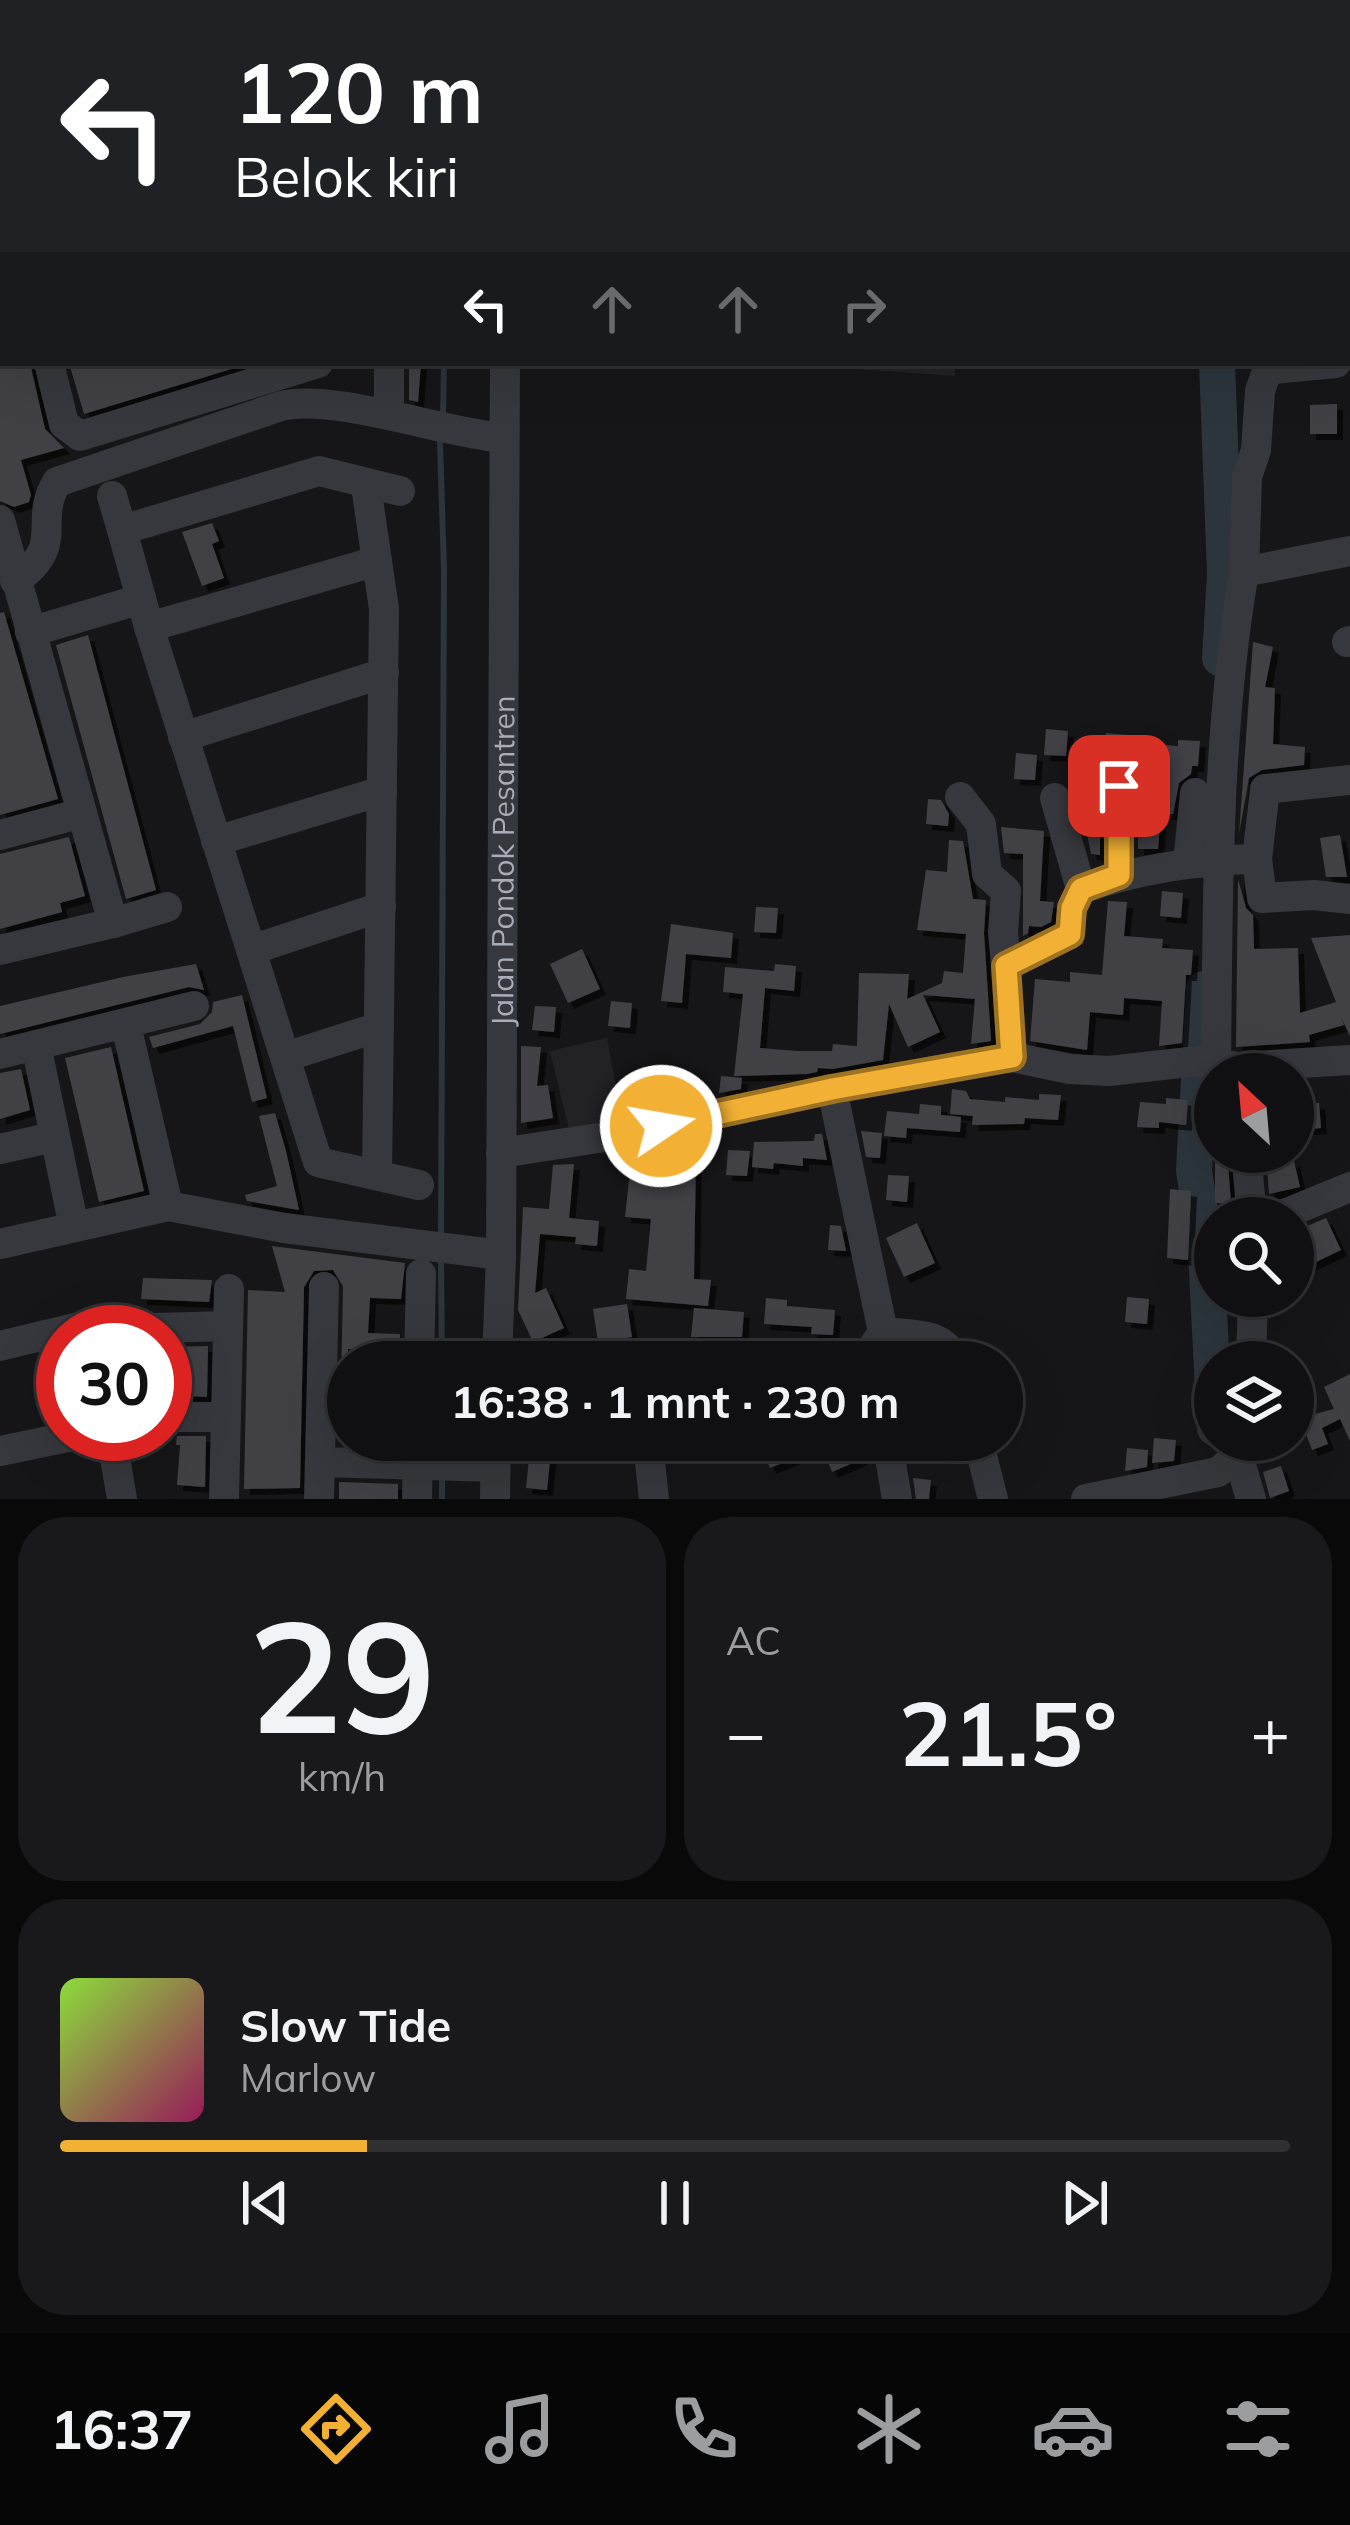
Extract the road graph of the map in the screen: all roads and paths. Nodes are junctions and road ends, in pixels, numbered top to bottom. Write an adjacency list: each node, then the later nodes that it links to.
1 (51, 366): 2 (street)
2 (308, 366)
3 (388, 366): 6 (street)
4 (505, 366): 7 (street, Jalan Pondok Pesantren)
5 (1304, 366): 15 (street)
6 (389, 404)
7 (504, 438): 16 (street); 55 (street, Jalan Pondok Pesantren)
8 (366, 485): 9 (street); 12 (street); 14 (street)
9 (400, 491)
10 (112, 496): 12 (street)
11 (0, 520): 16 (street)
12 (122, 530): 17 (street)
13 (1350, 551): 15 (street)
14 (377, 561): 17 (street); 19 (street)
15 (1244, 572): 31 (street)
16 (10, 578): 18 (street)
17 (145, 613): 18 (street); 20 (street)
18 (30, 632): 27 (street)
19 (384, 674): 20 (street); 23 (street)
20 (184, 737): 29 (street)
21 (1350, 781): 30 (street)
22 (1119, 786): 32 (street)
23 (382, 791): 29 (street); 36 (street)
24 (1196, 793): 31 (street)
25 (960, 797): 40 (street)
26 (1055, 798): 33 (street)
27 (82, 813): 28 (street); 37 (street)
28 (0, 835)
29 (216, 841): 39 (street)
30 (1257, 859): 31 (street); 34 (street)
31 (1204, 861): 32 (street); 45 (street)
32 (1119, 875): 33 (street)
33 (1081, 889): 40 (street)
34 (1350, 899)
35 (167, 907): 37 (street)
36 (380, 908): 39 (street); 43 (street)
37 (113, 922): 38 (street)
38 (0, 950)
39 (251, 950): 47 (street)
40 (1006, 966): 48 (street)
41 (194, 1006): 42 (street)
42 (125, 1025): 44 (street); 60 (street)
43 (379, 1027): 47 (street); 56 (street)
44 (36, 1045): 46 (street); 53 (street)
45 (1219, 1053)
46 (0, 1054)
47 (285, 1057): 56 (street)
48 (1012, 1057): 51 (street); 52 (street)
49 (1350, 1060): 50 (street)
50 (1314, 1061)
51 (1194, 1066)
52 (832, 1089): 55 (street); 69 (street)
53 (53, 1137): 54 (street); 61 (street)
54 (0, 1149)
55 (501, 1153): 63 (street, Jalan Pondok Pesantren)
56 (377, 1174): 57 (street)
57 (418, 1185)
58 (1350, 1187): 59 (street)
59 (1314, 1202)
60 (168, 1206): 61 (street); 64 (street)
61 (74, 1227): 62 (street)
62 (0, 1244)
63 (500, 1256): 64 (street); 72 (street, Jalan Pondok Pesantren)
64 (435, 1258): 71 (street)
65 (324, 1287): 86 (street)
66 (229, 1289): 67 (street)
67 (228, 1326): 68 (street); 77 (street)
68 (192, 1327)
69 (883, 1332): 73 (street); 74 (street)
70 (36, 1337): 75 (street)
71 (422, 1341)
72 (497, 1341)
73 (877, 1341)
74 (942, 1341)
75 (0, 1346)
76 (192, 1417): 77 (street)
77 (226, 1417): 90 (street)
78 (36, 1444): 79 (street)
79 (0, 1451)
80 (116, 1461): 89 (street)
81 (342, 1461): 86 (street)
82 (429, 1461): 92 (street)
83 (496, 1461): 93 (street)
84 (890, 1461): 95 (street)
85 (984, 1461): 96 (street)
86 (320, 1462): 91 (street)
87 (650, 1462): 94 (street)
88 (1229, 1466): 97 (street); 98 (street)
89 (122, 1499)
90 (224, 1499)
91 (319, 1499)
92 (417, 1499)
93 (495, 1499)
94 (654, 1499)
95 (897, 1499)
96 (993, 1499)
97 (1086, 1499)
98 (1251, 1499)

